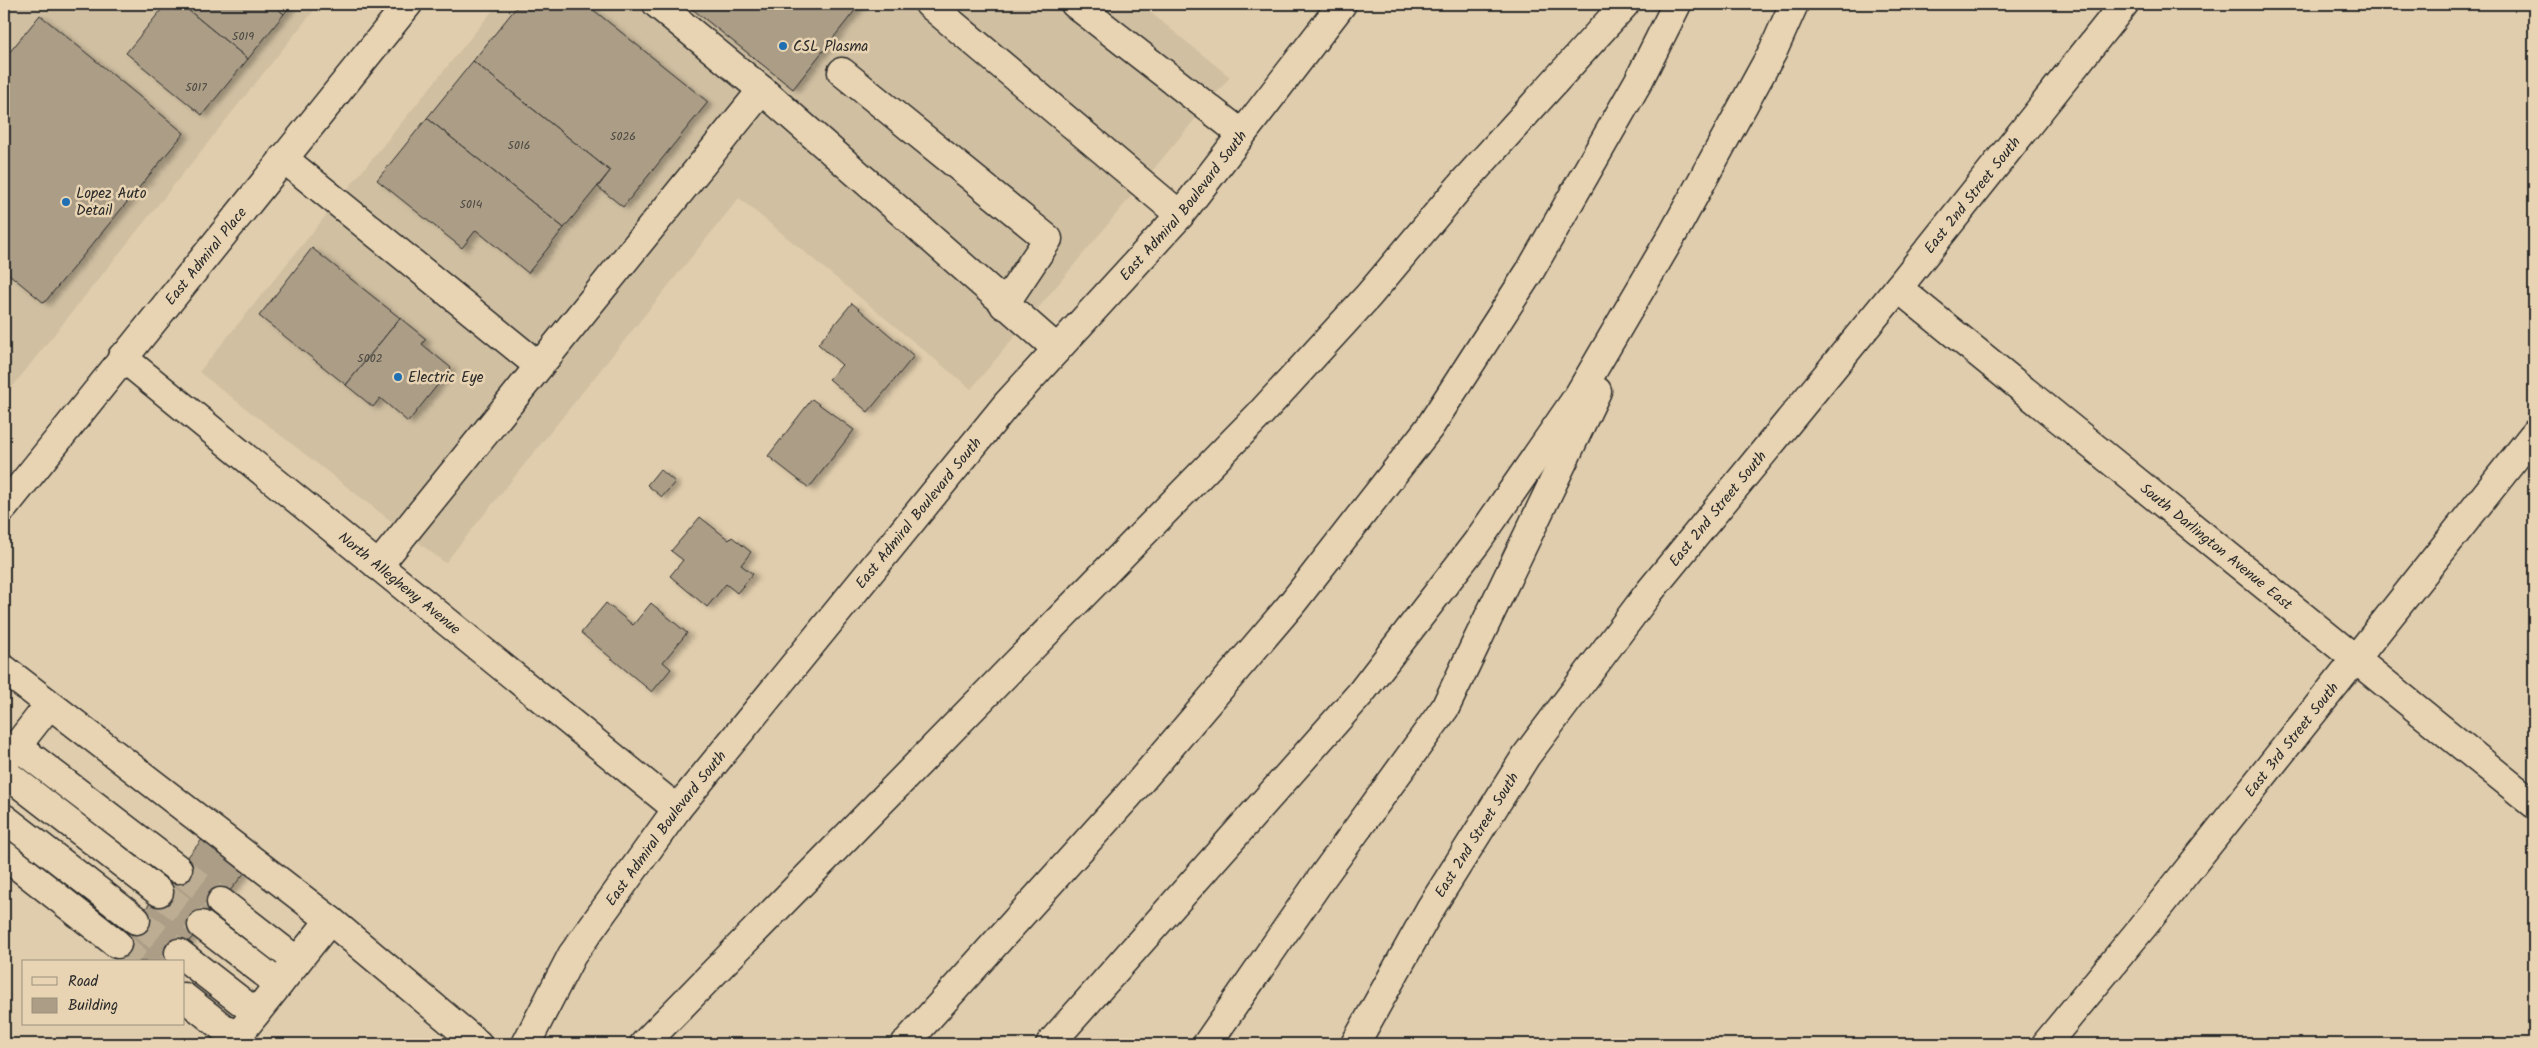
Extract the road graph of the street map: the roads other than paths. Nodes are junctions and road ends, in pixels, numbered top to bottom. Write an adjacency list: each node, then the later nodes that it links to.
1 (408, 4): 13 (main road, East Admiral Place)
2 (657, 4): 11 (main road)
3 (928, 4): 14 (main road)
4 (1075, 4): 12 (main road)
5 (1342, 4): 12 (main road, East Admiral Boulevard South)
6 (1625, 4): 47 (main road)
7 (1677, 4): 48 (main road)
8 (1794, 4): 15 (main road)
9 (2124, 4): 16 (main road, East 2nd Street South)
10 (842, 72): 17 (main road)
11 (762, 90): 17 (main road); 20 (main road)
12 (1242, 134): 14 (main road, East Admiral Boulevard South)
13 (283, 158): 19 (main road, East Admiral Place); 20 (main road)
14 (1180, 215): 18 (main road, East Admiral Boulevard South)
15 (1674, 232): 49 (main road); 50 (main road)
16 (1898, 288): 24 (main road, South Darlington Avenue East); 51 (main road, East 2nd Street South)
17 (1004, 305): 18 (main road)
18 (1057, 349): 30 (main road, East Admiral Boulevard South)
19 (122, 357): 22 (main road, East Admiral Place); 23 (main road, North Allegheny Avenue)
20 (539, 366): 23 (main road)
21 (2534, 434): 24 (main road, East 3rd Street South)
22 (4, 507)
23 (378, 566): 30 (main road, North Allegheny Avenue)
24 (2355, 660): 29 (main road, South Darlington Avenue East); 52 (main road, East 3rd Street South)
25 (4, 670): 26 (main road)
26 (49, 705): 27 (main road); 37 (main road)
27 (10, 754): 33 (main road)
28 (4, 772): 34 (main road)
29 (2534, 804)
30 (677, 809): 46 (main road, East Admiral Boulevard South)
31 (4, 818): 36 (main road)
32 (4, 855): 39 (main road)
33 (178, 869)
34 (159, 892)
35 (221, 902): 41 (main road)
36 (136, 920)
37 (330, 920): 41 (main road); 45 (main road)
38 (202, 925): 42 (main road)
39 (117, 944)
40 (179, 953): 44 (main road)
41 (297, 961): 42 (main road)
42 (279, 984): 44 (main road)
43 (185, 998): 44 (main road)
44 (256, 1013)
45 (478, 1044)
46 (526, 1044)
47 (644, 1044)
48 (905, 1044)
49 (1050, 1044)
50 (1207, 1044)
51 (1355, 1044)
52 (2046, 1044)

